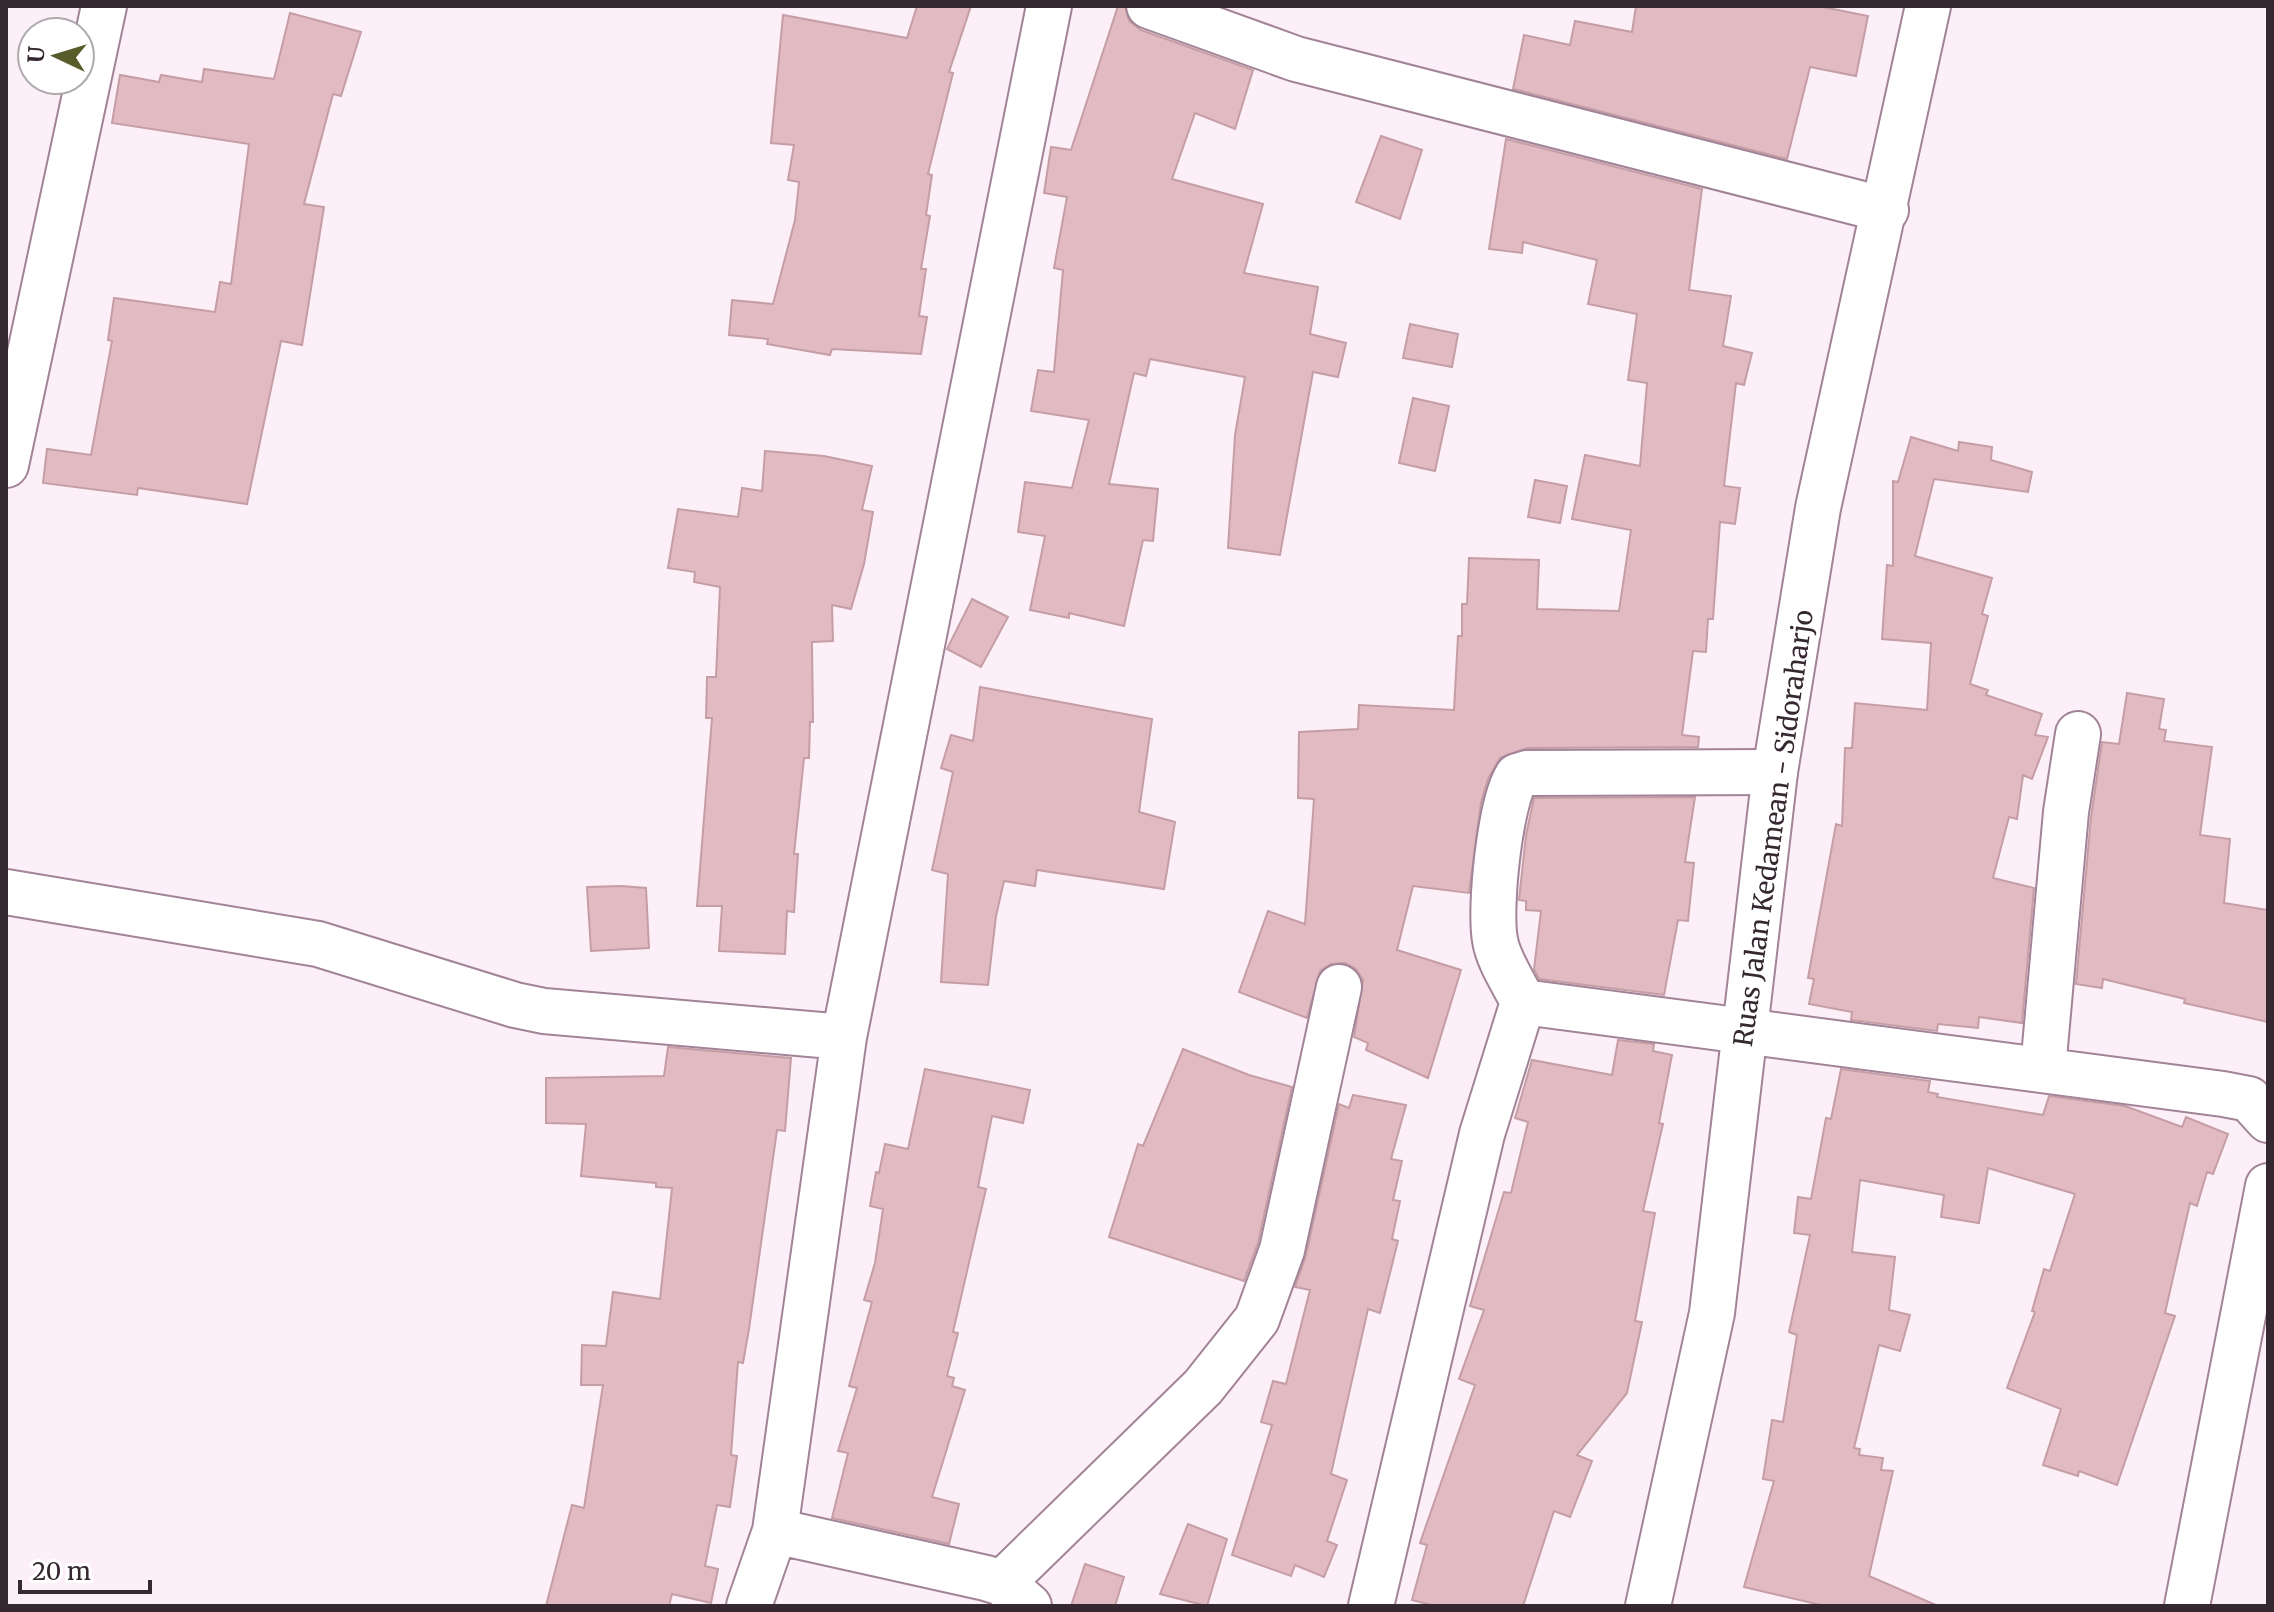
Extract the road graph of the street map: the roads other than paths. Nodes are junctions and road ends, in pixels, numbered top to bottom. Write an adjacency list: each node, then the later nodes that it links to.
1 (104, 6): 6 (street)
2 (1049, 6): 13 (street)
3 (1149, 6): 5 (street)
4 (1928, 6): 5 (street, Ruas Jalan Kedamean - Sidoraharjo)
5 (1886, 210): 8 (street, Ruas Jalan Kedamean - Sidoraharjo)
6 (6, 465)
7 (2078, 734): 14 (street)
8 (1775, 772): 11 (street); 12 (street, Ruas Jalan Kedamean - Sidoraharjo)
9 (6, 892): 13 (street)
10 (1339, 987): 18 (street)
11 (1523, 1002): 12 (street); 20 (street)
12 (1745, 1033): 14 (street); 21 (street, Ruas Jalan Kedamean - Sidoraharjo)
13 (844, 1037): 17 (street)
14 (2043, 1069): 15 (street)
15 (2268, 1120)
16 (2268, 1186): 22 (street)
17 (775, 1531): 18 (street); 19 (street)
18 (1016, 1594)
19 (749, 1606)
20 (1371, 1606)
21 (1648, 1606)
22 (2187, 1606)

